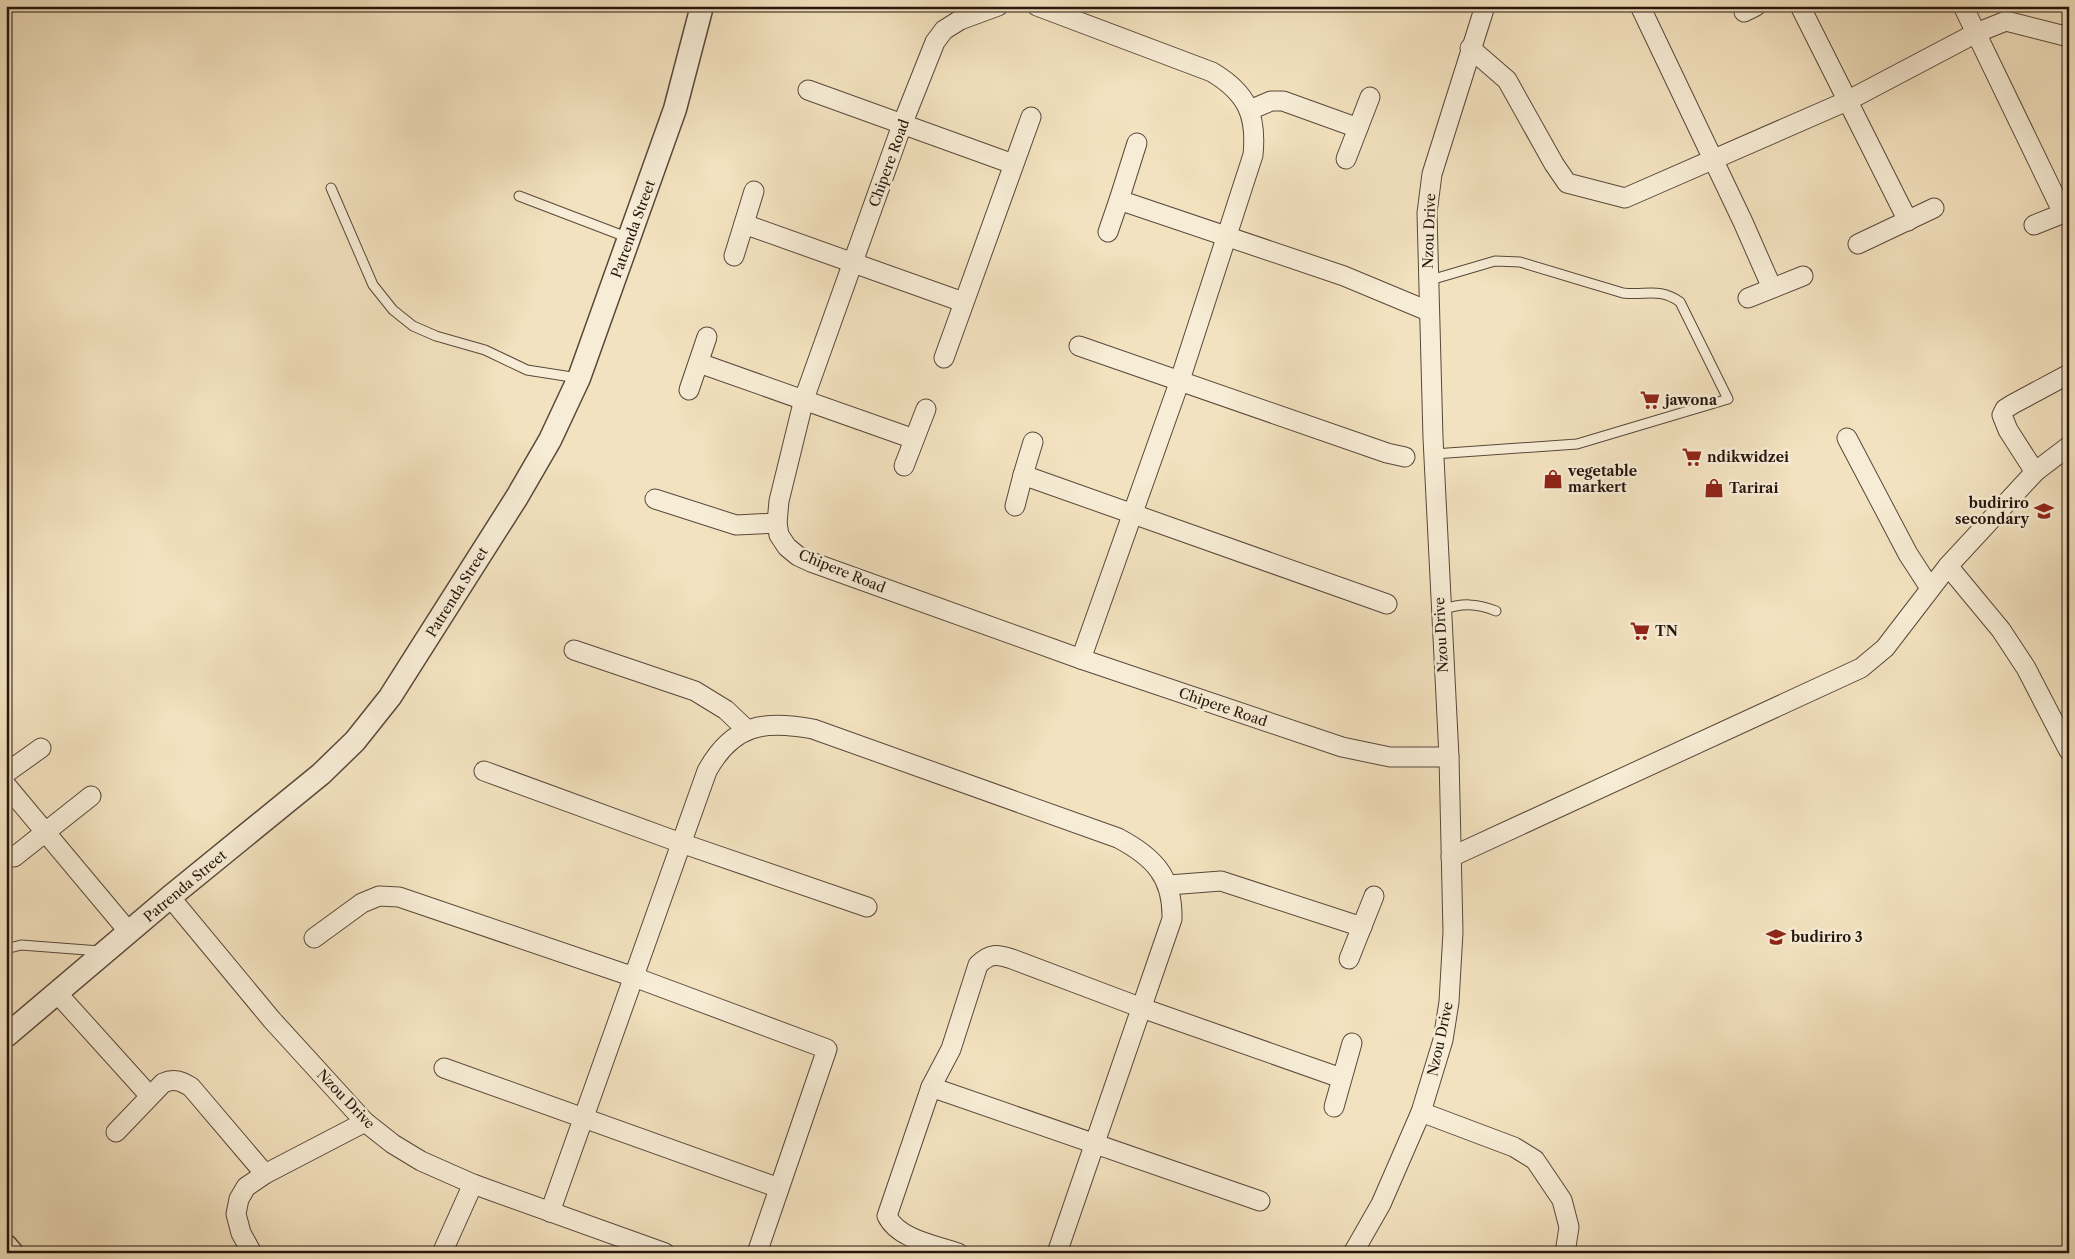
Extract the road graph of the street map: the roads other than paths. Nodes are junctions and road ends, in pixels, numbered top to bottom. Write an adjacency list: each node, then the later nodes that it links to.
1 (702, 6): 33 (street, Patrenda Street)
2 (998, 6): 16 (street, Chipere Road)
3 (1037, 6): 14 (street)
4 (1485, 6): 10 (street, Nzou Drive)
5 (1640, 6): 20 (street)
6 (1800, 6): 13 (street)
7 (1963, 6): 8 (street)
8 (1976, 34): 9 (street); 13 (street); 27 (street)
9 (2069, 37)
10 (1470, 48): 20 (street); 38 (street, Nzou Drive)
11 (808, 90): 16 (street)
12 (1370, 97): 17 (street)
13 (1846, 101): 20 (street); 28 (street)
14 (1250, 110): 17 (street); 32 (street)
15 (1030, 117): 21 (street)
16 (902, 124): 21 (street); 36 (street, Chipere Road)
17 (1358, 128): 19 (street)
18 (1137, 143): 25 (street)
19 (1346, 159)
20 (1714, 160): 39 (street)
21 (1013, 164): 41 (street)
22 (331, 188): 48 (lane)
23 (754, 190): 29 (street)
24 (519, 196): 33 (lane)
25 (1119, 200): 31 (street); 32 (street)
26 (1934, 208): 28 (street)
27 (2066, 212): 30 (street)
28 (1908, 221): 34 (street)
29 (744, 224): 35 (street); 36 (street)
30 (2034, 225)
31 (1108, 232)
32 (1226, 237): 42 (street); 49 (street)
33 (630, 238): 48 (street, Patrenda Street)
34 (1858, 244)
35 (734, 256)
36 (853, 263): 41 (street); 51 (street, Chipere Road)
37 (1803, 276): 39 (street)
38 (1427, 281): 42 (street, Nzou Drive); 57 (lane)
39 (1772, 288): 40 (street)
40 (1748, 298)
41 (964, 302): 45 (street)
42 (1428, 311): 57 (street, Nzou Drive)
43 (707, 337): 46 (street)
44 (1079, 346): 49 (street)
45 (944, 358)
46 (699, 363): 50 (street); 51 (street)
47 (2069, 374): 60 (street)
48 (579, 378): 87 (street, Patrenda Street)
49 (1179, 383): 58 (street); 64 (street)
50 (689, 390)
51 (804, 398): 54 (street); 65 (street, Chipere Road)
52 (926, 409): 54 (street)
53 (1847, 438): 67 (street)
54 (914, 439): 59 (street)
55 (1033, 442): 61 (street)
56 (2069, 446): 60 (street)
57 (1434, 454): 69 (street, Nzou Drive)
58 (1405, 457)
59 (904, 466)
60 (2035, 472): 66 (street)
61 (1023, 475): 63 (street); 64 (street)
62 (656, 499): 65 (street)
63 (1015, 506)
64 (1133, 513): 68 (street); 72 (street)
65 (778, 523): 72 (street, Chipere Road)
66 (1948, 566): 67 (street); 75 (street)
67 (1930, 588): 84 (street)
68 (1387, 604)
69 (1440, 610): 70 (lane); 76 (street, Nzou Drive)
70 (1496, 611)
71 (574, 650): 73 (street)
72 (1081, 659): 76 (street, Chipere Road)
73 (747, 730): 82 (street); 85 (street)
74 (41, 748): 78 (street)
75 (2069, 751)
76 (1449, 757): 84 (street, Nzou Drive)
77 (484, 771): 82 (street)
78 (6, 773)
79 (6, 785): 81 (street)
80 (91, 796): 81 (street)
81 (47, 832): 83 (street); 90 (street)
82 (681, 843): 88 (street); 95 (street)
83 (14, 856)
84 (1451, 857): 105 (street, Nzou Drive)
85 (1169, 885): 89 (street); 97 (street)
86 (1374, 896): 89 (street)
87 (170, 897): 90 (street, Patrenda Street); 107 (street, Nzou Drive)
88 (867, 907)
89 (1362, 927): 94 (street)
90 (129, 932): 93 (street, Patrenda Street)
91 (314, 938): 95 (street)
92 (6, 949): 93 (lane)
93 (109, 951): 96 (street, Patrenda Street)
94 (1349, 959)
95 (634, 977): 106 (street); 112 (street)
96 (57, 993): 98 (street, Patrenda Street); 103 (street)
97 (1142, 1008): 101 (street); 102 (street); 109 (street)
98 (6, 1036)
99 (1352, 1043): 101 (street)
100 (444, 1068): 106 (street)
101 (1341, 1078): 104 (street)
102 (930, 1087): 109 (street); 122 (street)
103 (149, 1095): 108 (street); 110 (street)
104 (1334, 1107)
105 (1421, 1112): 124 (street, Nzou Drive); 125 (street)
106 (584, 1119): 112 (street); 114 (street)
107 (365, 1122): 110 (street); 111 (street, Nzou Drive)
108 (116, 1132)
109 (1095, 1143): 113 (street); 123 (street)
110 (265, 1174): 118 (street)
111 (473, 1184): 114 (street, Nzou Drive); 119 (street)
112 (779, 1188): 121 (street)
113 (1260, 1201)
114 (550, 1212): 116 (street, Nzou Drive)
115 (6, 1246): 117 (street)
116 (627, 1246): 120 (street, Nzou Drive)
117 (12, 1253)
118 (252, 1253)
119 (442, 1253)
120 (665, 1253)
121 (757, 1253)
122 (958, 1253)
123 (1057, 1253)
124 (1352, 1253)
125 (1565, 1253)

